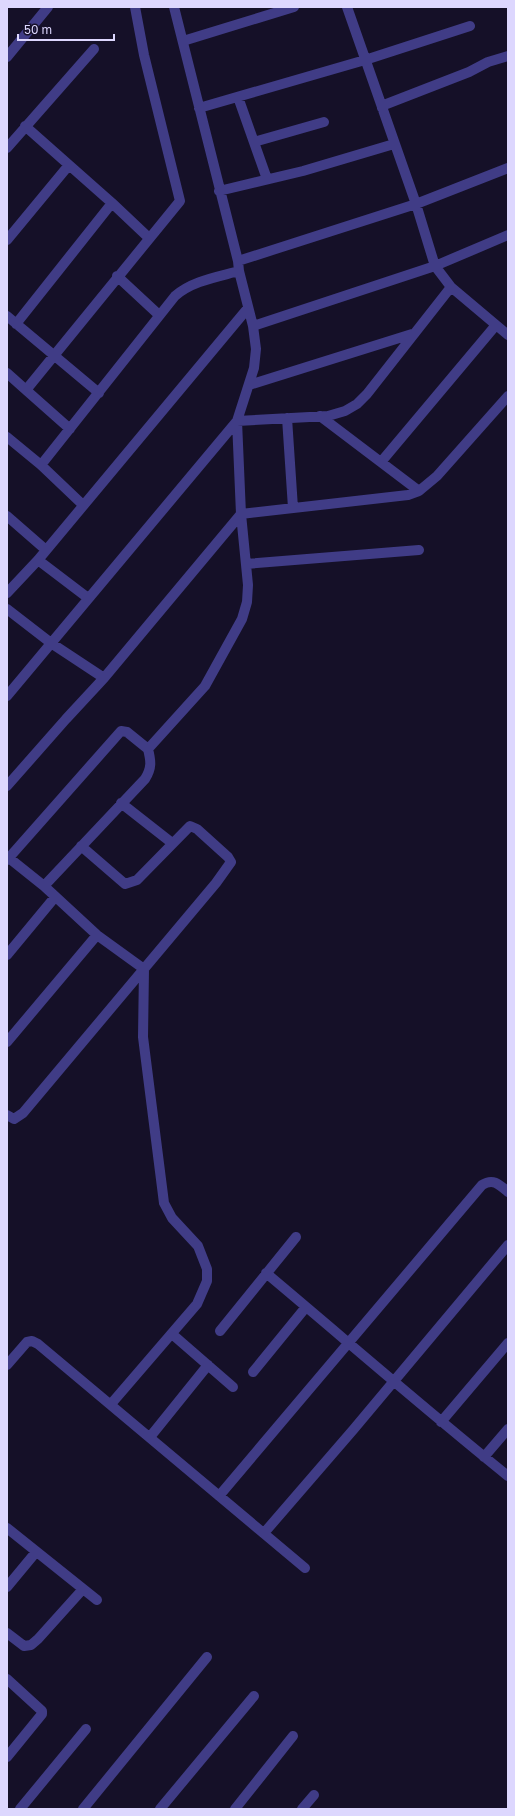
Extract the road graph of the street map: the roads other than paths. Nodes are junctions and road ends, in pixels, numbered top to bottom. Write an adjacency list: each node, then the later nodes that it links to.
1 (48, 7): 10 (street)
2 (135, 7): 27 (street)
3 (174, 7): 7 (street)
4 (294, 7): 7 (street)
5 (347, 7): 11 (street)
6 (470, 26): 11 (street)
7 (183, 41): 13 (street)
8 (94, 49): 16 (street)
9 (508, 56): 14 (street)
10 (7, 57)
11 (365, 60): 12 (street); 14 (street)
12 (238, 97): 13 (street); 17 (street)
13 (199, 108): 23 (street)
14 (382, 108): 18 (street)
15 (324, 122): 17 (street)
16 (25, 126): 19 (street); 20 (street)
17 (254, 142): 22 (street)
18 (394, 144): 22 (street); 25 (street)
19 (7, 148)
20 (68, 165): 24 (street); 28 (street)
21 (508, 168): 25 (street)
22 (267, 179): 23 (street)
23 (220, 191): 30 (street)
24 (112, 203): 27 (street); 37 (street)
25 (416, 204): 30 (street); 31 (street)
26 (504, 236): 29 (street); 31 (street)
27 (149, 238): 32 (street)
28 (7, 240)
29 (508, 245)
30 (238, 266): 34 (street); 35 (street)
31 (435, 266): 33 (street); 39 (street)
32 (117, 276): 35 (street); 42 (street)
33 (451, 287): 38 (street); 40 (street)
34 (248, 308): 39 (street); 56 (street)
35 (159, 315): 46 (street)
36 (7, 316): 37 (street)
37 (16, 324): 42 (street)
38 (496, 325): 41 (street); 53 (street)
39 (253, 326): 44 (street)
40 (412, 334): 44 (street); 48 (street)
41 (508, 335)
42 (54, 355): 45 (street); 46 (street)
43 (7, 373): 45 (street)
44 (249, 385): 50 (street)
45 (26, 390): 51 (street)
46 (99, 392): 51 (street)
47 (508, 396): 55 (street)
48 (320, 416): 49 (street); 53 (street)
49 (287, 418): 50 (street); 57 (street)
50 (237, 421): 58 (street); 65 (street)
51 (70, 429): 54 (street)
52 (7, 438): 54 (street)
53 (381, 462): 55 (street)
54 (41, 465): 56 (street)
55 (419, 491): 57 (street)
56 (83, 505): 60 (street)
57 (292, 508): 58 (street)
58 (241, 514): 63 (street); 68 (street)
59 (7, 516): 60 (street)
60 (46, 550): 62 (street)
61 (419, 550): 63 (street)
62 (38, 560): 64 (street); 65 (street)
63 (246, 564): 70 (street)
64 (7, 593)
65 (88, 598): 67 (street)
66 (7, 609): 67 (street)
67 (51, 643): 68 (street); 69 (street)
68 (104, 678): 71 (street)
69 (7, 696)
70 (148, 749): 72 (street); 75 (street)
71 (7, 786)
72 (121, 803): 73 (street); 74 (street)
73 (172, 843): 74 (street); 80 (street)
74 (82, 846): 76 (street)
75 (8, 859): 76 (street)
76 (44, 886): 77 (street)
77 (55, 897): 78 (street); 79 (street)
78 (97, 935): 80 (street); 81 (street)
79 (7, 954)
80 (144, 969): 82 (street); 89 (street)
81 (7, 1042)
82 (7, 1115)
83 (508, 1192): 90 (street)
84 (296, 1237): 86 (street)
85 (508, 1245): 95 (street)
86 (266, 1273): 87 (street); 88 (street)
87 (306, 1307): 90 (street); 94 (street)
88 (220, 1331)
89 (172, 1334): 93 (street); 97 (street)
90 (348, 1341): 95 (street); 103 (street)
91 (508, 1343): 98 (street)
92 (7, 1365): 97 (street)
93 (208, 1365): 96 (street); 100 (street)
94 (253, 1372)
95 (394, 1380): 98 (street); 105 (street)
96 (233, 1387)
97 (111, 1404): 100 (street)
98 (441, 1422): 101 (street)
99 (508, 1429): 101 (street)
100 (150, 1438): 103 (street)
101 (484, 1456): 102 (street)
102 (508, 1476)
103 (219, 1496): 105 (street)
104 (7, 1528): 106 (street)
105 (264, 1533): 107 (street)
106 (36, 1552): 108 (street); 109 (street)
107 (305, 1568)
108 (7, 1587)
109 (83, 1589): 110 (street); 111 (street)
110 (97, 1600)
111 (7, 1633)
112 (207, 1657): 120 (street)
113 (7, 1680): 117 (street)
114 (254, 1696): 121 (street)
115 (86, 1729): 119 (street)
116 (293, 1736): 122 (street)
117 (9, 1750)
118 (314, 1795): 123 (street)
119 (20, 1809)
120 (83, 1809)
121 (160, 1809)
122 (235, 1809)
123 (302, 1809)

